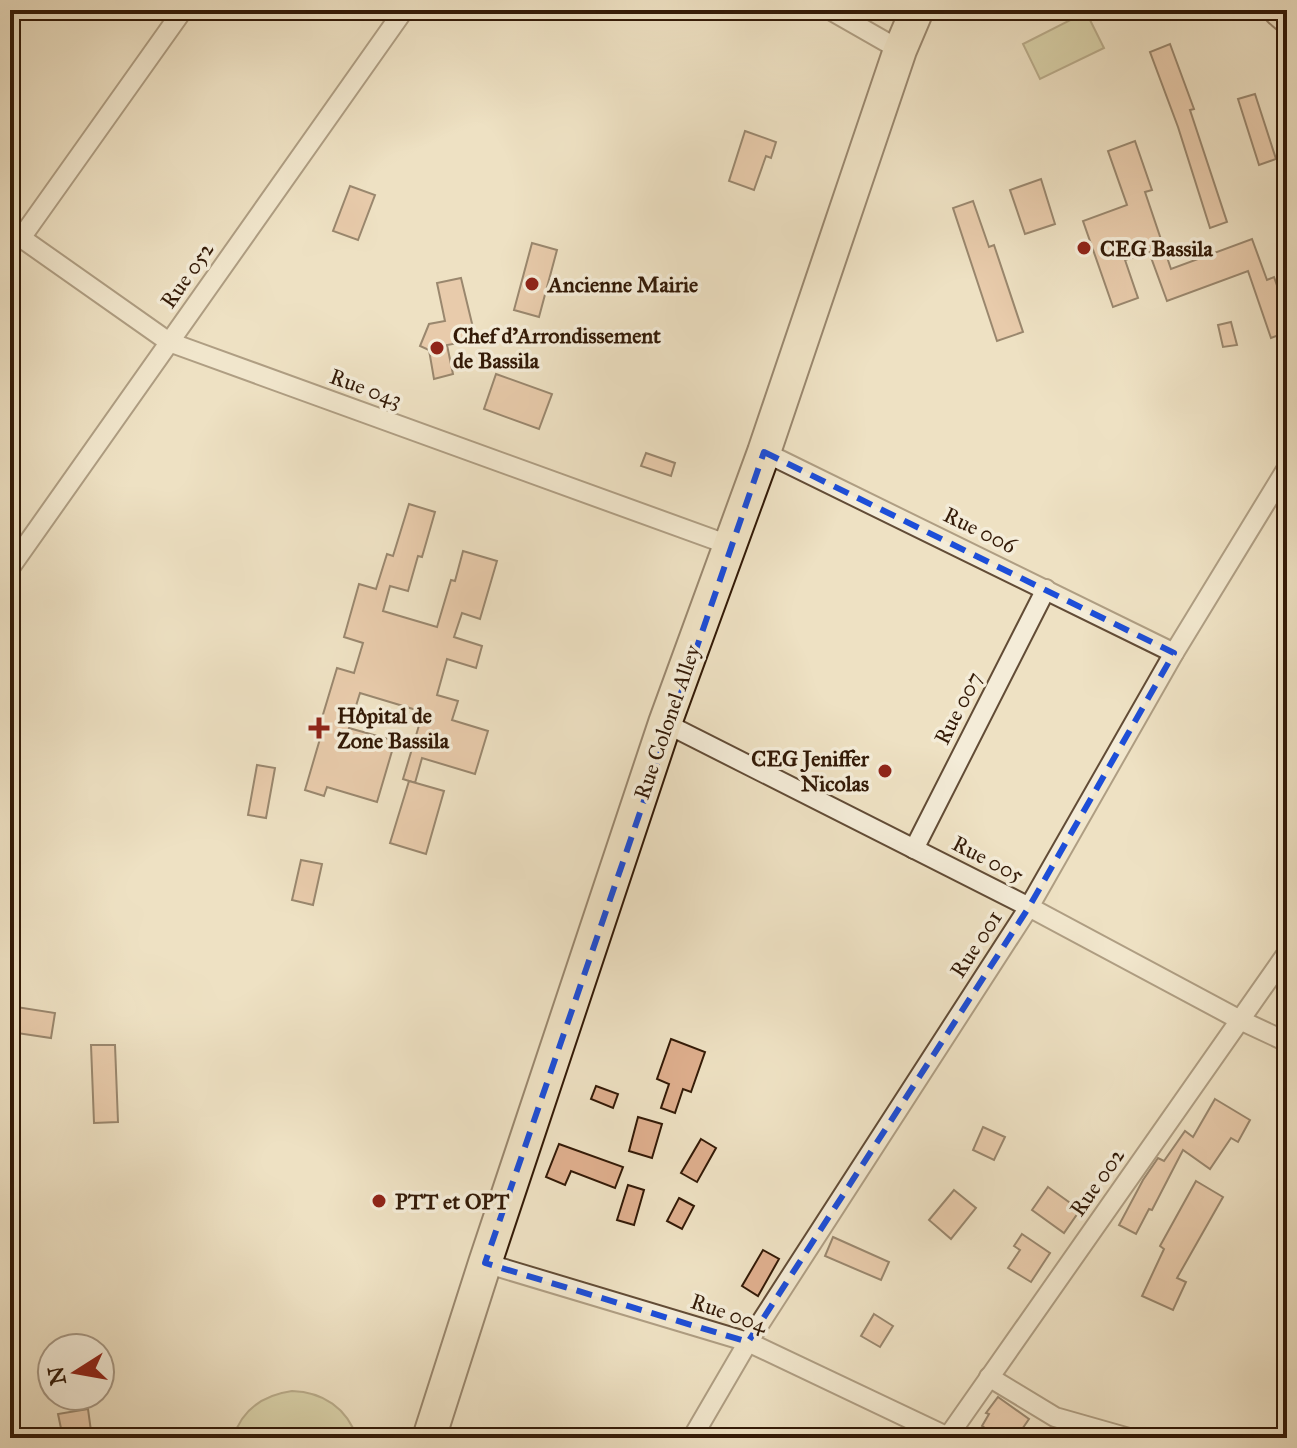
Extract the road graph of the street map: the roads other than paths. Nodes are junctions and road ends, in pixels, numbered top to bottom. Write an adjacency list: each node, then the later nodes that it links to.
1 (183, 10): 8 (street)
2 (404, 10): 9 (street, Rue 052)
3 (830, 10): 7 (street)
4 (917, 10): 7 (highway, Rue Colonel Alley)
5 (1280, 10): 6 (highway)
6 (1287, 16)
7 (900, 50): 10 (highway, Rue Colonel Alley)
8 (16, 234): 9 (street, Rue 043)
9 (169, 342): 12 (street, Rue 043); 13 (street, Rue 052)
10 (764, 452): 12 (highway, Rue Colonel Alley); 14 (street, Rue 006)
11 (1287, 468): 15 (street, Rue 001)
12 (729, 545): 16 (highway, Rue Colonel Alley)
13 (10, 568)
14 (1046, 589): 15 (street, Rue 006); 17 (street, Rue 007)
15 (1174, 653): 18 (street, Rue 001)
16 (665, 723): 17 (street, Rue 005); 22 (highway, Rue Colonel Alley)
17 (914, 849): 18 (street, Rue 005)
18 (1029, 907): 20 (street, Rue 005); 23 (street, Rue 001)
19 (1287, 953): 20 (street, Rue 002)
20 (1240, 1020): 21 (street, Rue 005); 24 (street, Rue 002)
21 (1287, 1042)
22 (485, 1263): 23 (street, Rue 004); 26 (highway, Rue Colonel Alley)
23 (748, 1342): 25 (street, Rue 004); 27 (street, Rue 001)
24 (989, 1377): 25 (street, Rue 002); 28 (street)
25 (947, 1437)
26 (429, 1438)
27 (692, 1438)
28 (1129, 1438)

